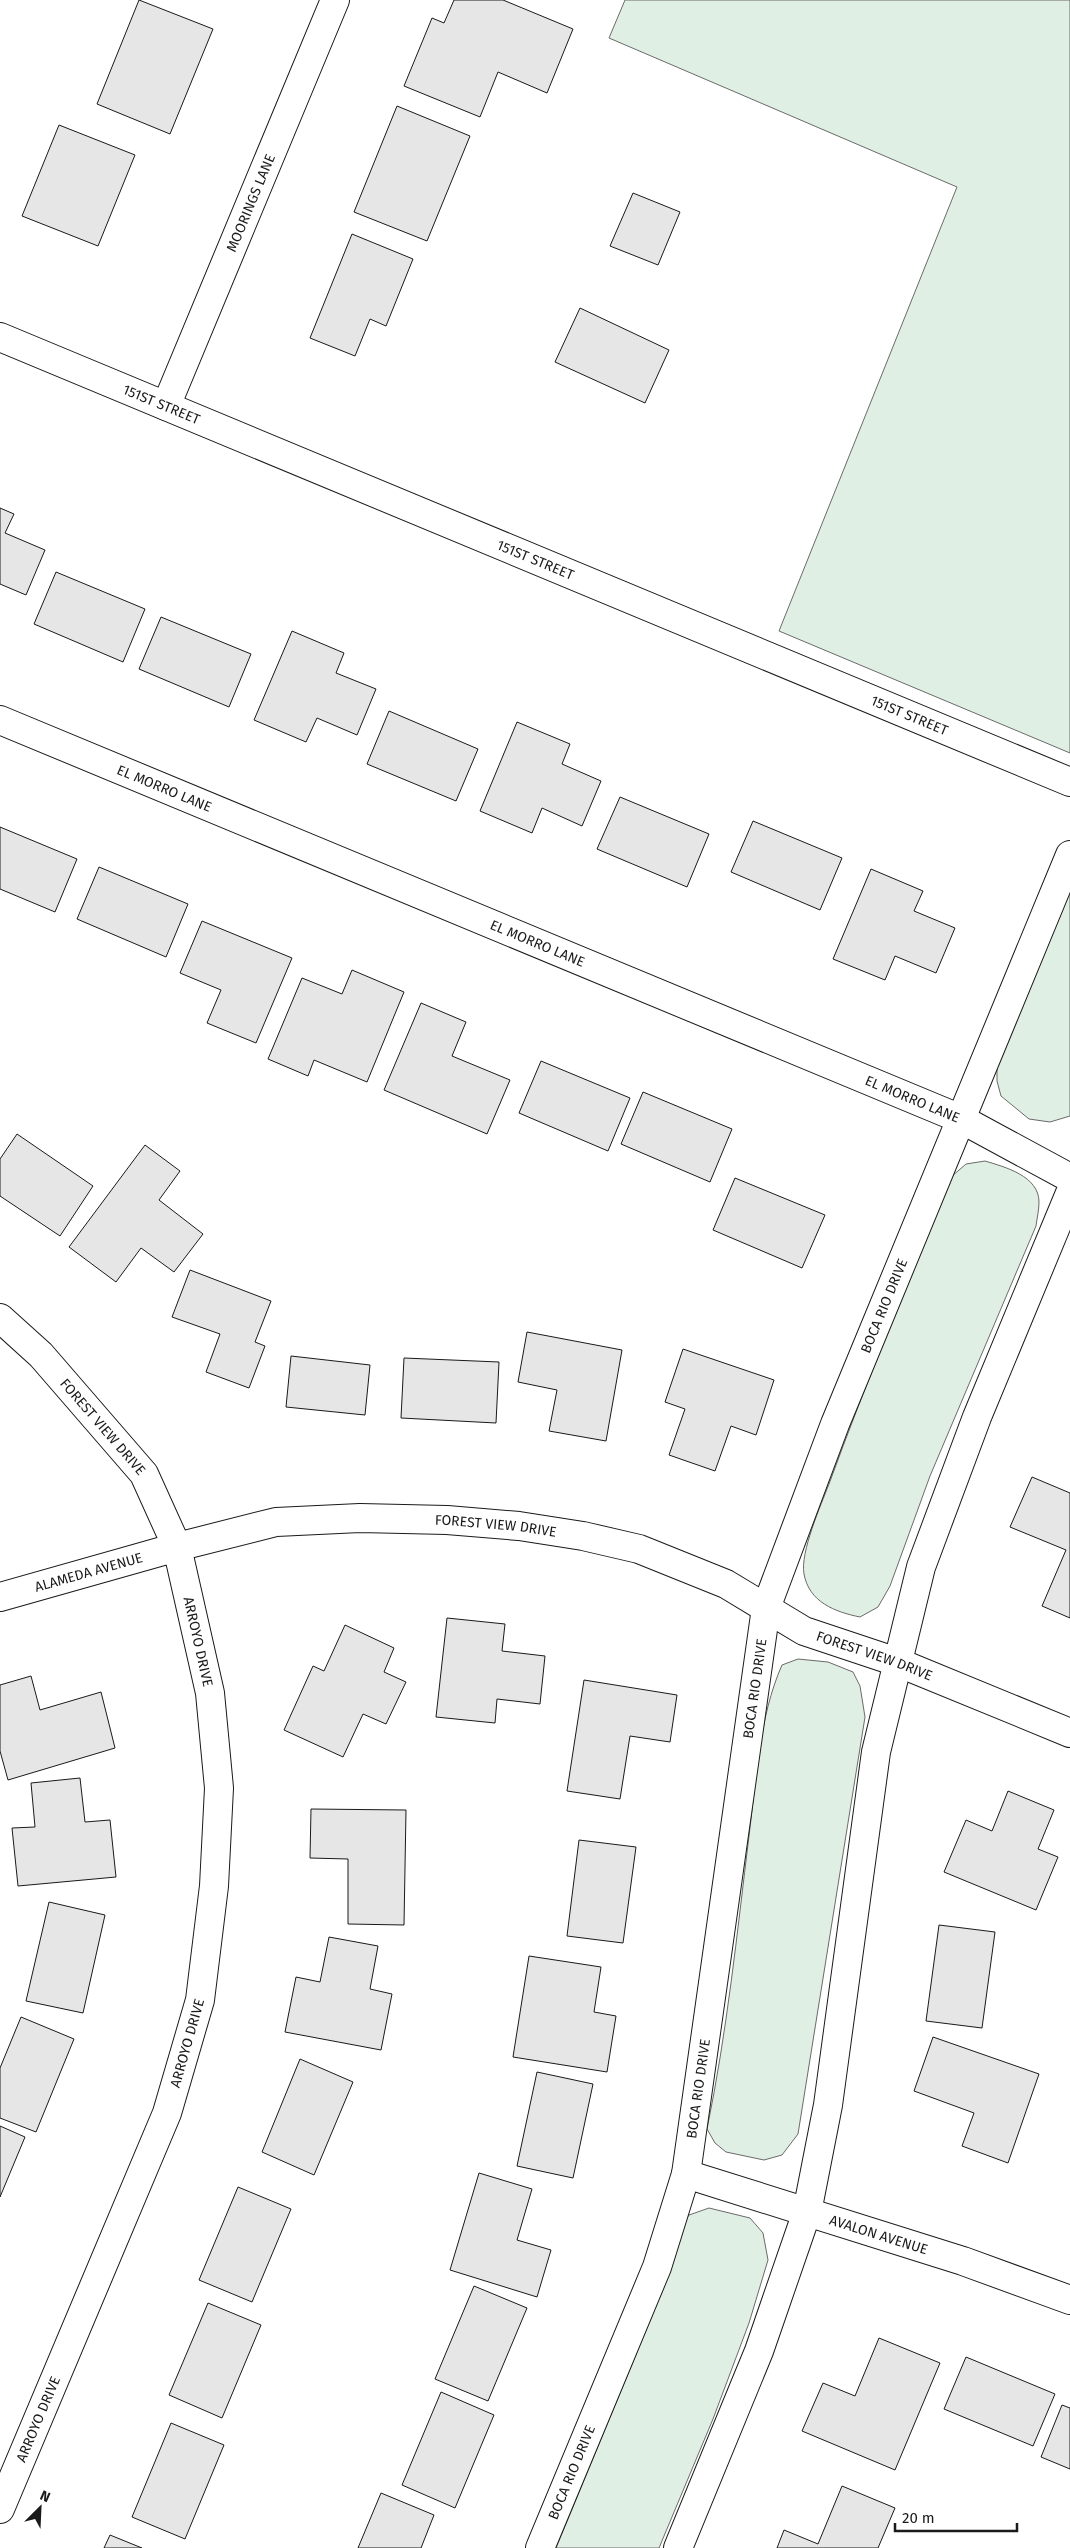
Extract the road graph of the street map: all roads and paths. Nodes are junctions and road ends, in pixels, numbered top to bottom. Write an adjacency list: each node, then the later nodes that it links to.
1 (335, 0): 3 (street, MOORINGS LANE)
2 (0, 337): 3 (street, 151ST STREET)
3 (166, 406): 5 (street, 151ST STREET)
4 (0, 720): 7 (street, EL MORRO LANE)
5 (1070, 782)
6 (1070, 855): 7 (street, BOCA RIO DRIVE)
7 (961, 1119): 8 (street, EL MORRO LANE); 13 (street, BOCA RIO DRIVE)
8 (1070, 1178)
9 (1070, 1194): 14 (street)
10 (0, 1318): 11 (street, FOREST VIEW DRIVE)
11 (177, 1547): 12 (street, ALAMEDA AVENUE); 13 (street, FOREST VIEW DRIVE); 19 (street, ARROYO DRIVE)
12 (0, 1597)
13 (766, 1608): 14 (street, FOREST VIEW DRIVE); 16 (street, BOCA RIO DRIVE)
14 (897, 1662): 15 (street, FOREST VIEW DRIVE); 17 (street)
15 (1070, 1733)
16 (686, 2174): 17 (street, AVALON AVENUE); 20 (street, BOCA RIO DRIVE)
17 (807, 2212): 18 (street, AVALON AVENUE); 21 (street)
18 (1070, 2300)
19 (0, 2509)
20 (540, 2548)
21 (678, 2548)

